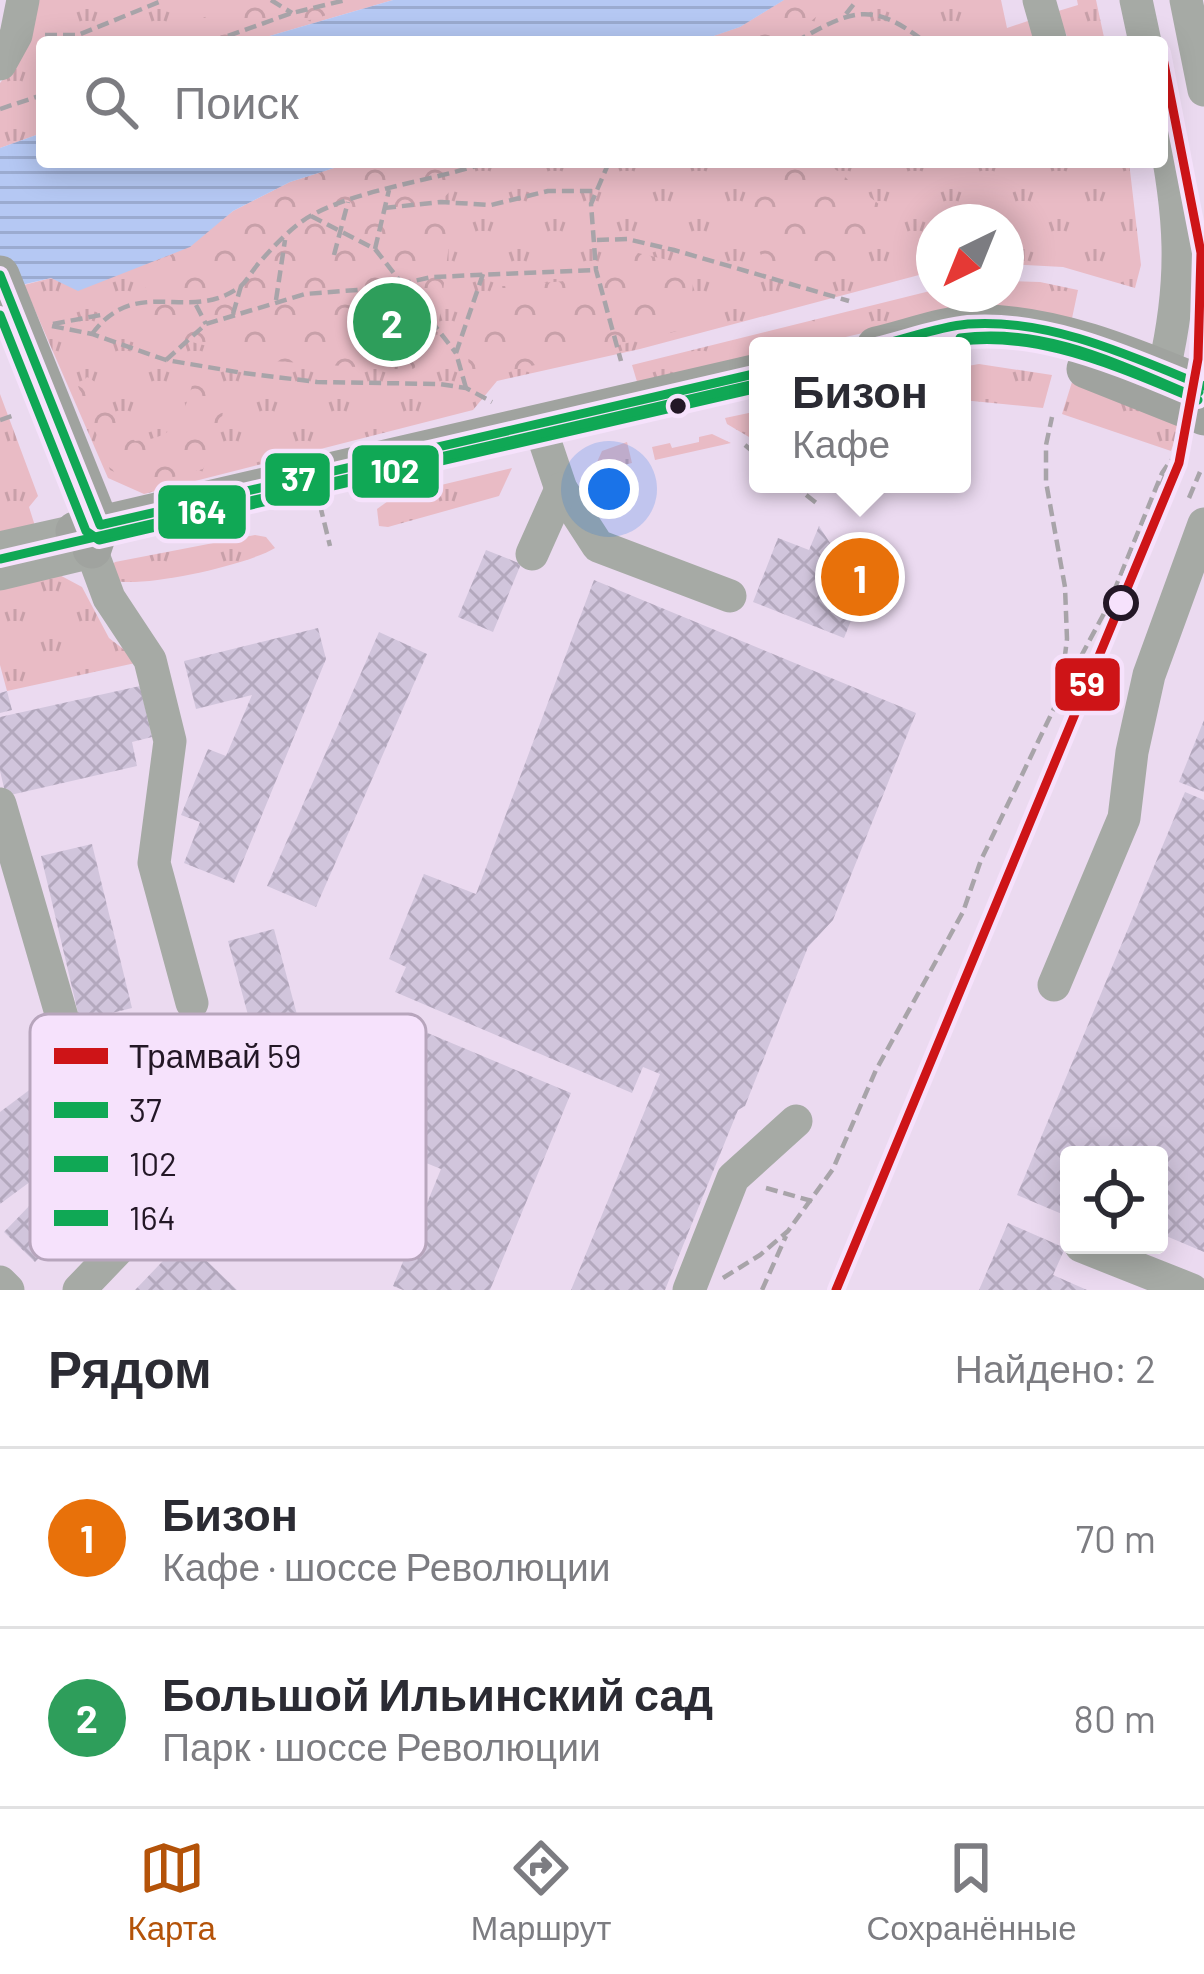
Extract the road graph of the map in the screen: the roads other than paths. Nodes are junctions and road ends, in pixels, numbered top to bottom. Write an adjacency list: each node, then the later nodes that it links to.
1 (23, 0): 7 (street)
2 (1039, 0): 5 (street)
3 (1136, 0): 6 (street)
4 (1186, 0): 8 (street)
5 (1049, 36)
6 (1144, 36)
7 (0, 64)
8 (1204, 90)
9 (1168, 165): 14 (street)
10 (5, 288): 21 (main road)
11 (916, 337): 14 (main road)
12 (0, 338): 21 (main road)
13 (971, 351): 17 (main road)
14 (1164, 369): 17 (main road)
15 (749, 376): 18 (main road)
16 (749, 401): 18 (main road)
17 (1201, 405)
18 (543, 436): 19 (street); 21 (main road); 21 (main road)
19 (561, 490): 23 (street); 25 (street)
20 (1197, 511): 27 (street)
21 (89, 536): 22 (street); 24 (street); 28 (street)
22 (0, 548)
23 (532, 554)
24 (0, 574)
25 (730, 596)
26 (2, 821): 29 (street)
27 (1054, 985)
28 (192, 1003)
29 (60, 1014)
30 (796, 1121): 36 (street)
31 (1101, 1254): 37 (street)
32 (108, 1260): 35 (street)
33 (0, 1282): 34 (street)
34 (8, 1290)
35 (79, 1290)
36 (689, 1290)
37 (1192, 1290)

